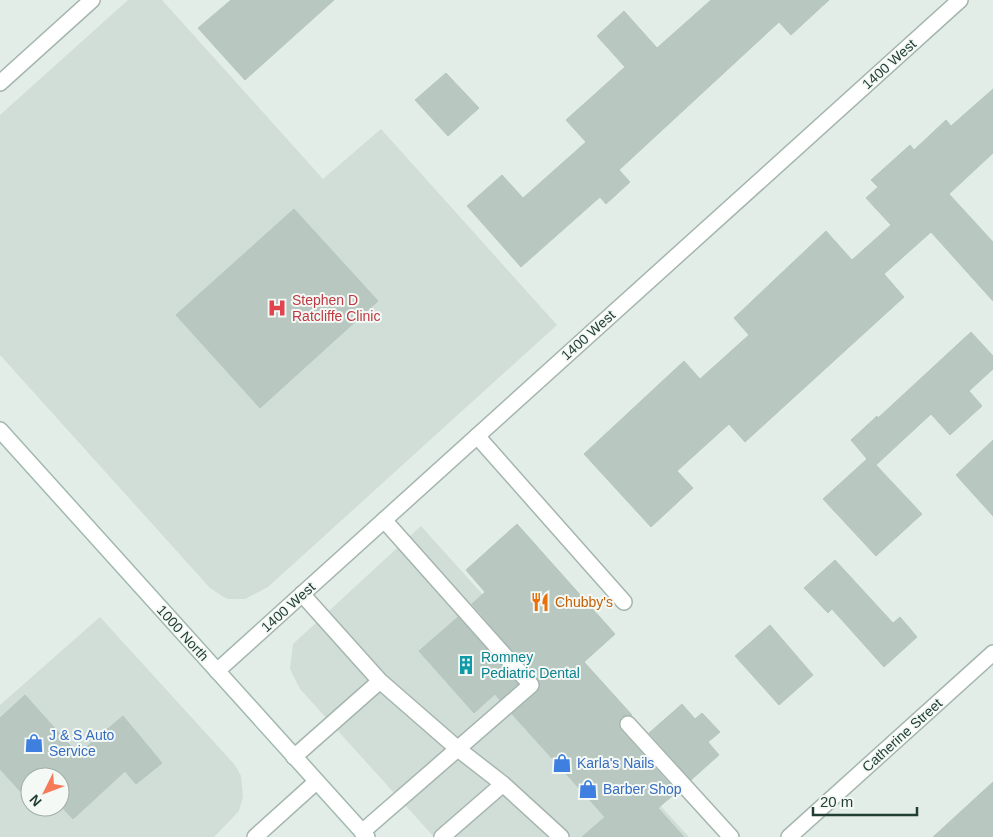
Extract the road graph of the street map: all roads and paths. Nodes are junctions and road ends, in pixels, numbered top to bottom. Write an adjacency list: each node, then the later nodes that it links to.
1 (92, 0): 3 (street)
2 (960, 0): 5 (street, 1400 West)
3 (0, 83)
4 (0, 430): 10 (street, 1000 North)
5 (477, 436): 6 (street, 1400 West); 8 (street)
6 (384, 520): 7 (street, 1400 West); 13 (street)
7 (302, 594): 10 (street, 1400 West); 11 (street)
8 (624, 602)
9 (993, 653): 22 (street, Catherine Street)
10 (217, 671): 14 (street, 1000 North)
11 (380, 681): 13 (street); 14 (street)
12 (628, 724): 21 (street)
13 (458, 749): 16 (street); 17 (street)
14 (294, 757): 15 (street, 1000 North)
15 (316, 782): 17 (street, 1000 North); 18 (street)
16 (503, 784): 19 (street); 20 (street)
17 (364, 834)
18 (255, 837)
19 (442, 837)
20 (561, 837)
21 (731, 837)
22 (789, 837)

